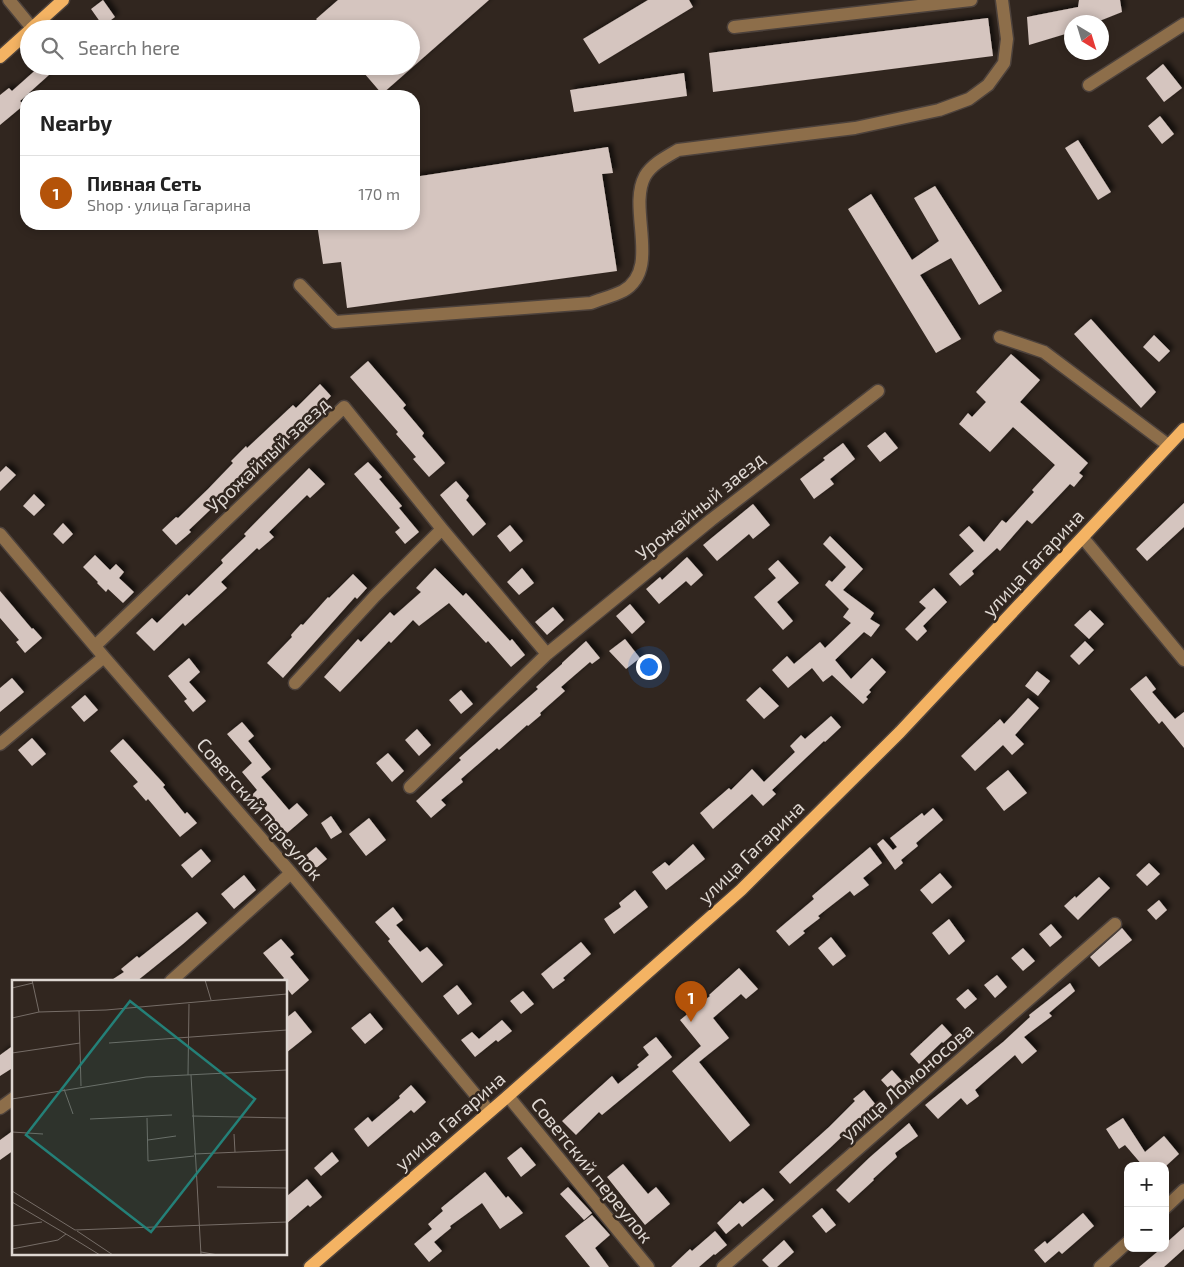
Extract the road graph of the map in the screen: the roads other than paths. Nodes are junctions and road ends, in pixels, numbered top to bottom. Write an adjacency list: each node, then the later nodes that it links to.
1 (9, 0): 5 (street)
2 (63, 0): 6 (main road)
3 (971, 0): 8 (street)
4 (1002, 0): 12 (street)
5 (24, 20)
6 (41, 20)
7 (1184, 24): 11 (street)
8 (734, 27)
9 (20, 39): 10 (main road)
10 (0, 57)
11 (1089, 85)
12 (300, 285)
13 (1000, 337): 16 (street)
14 (878, 390): 21 (street, Урожайный заезд)
15 (1184, 430): 16 (main road, улица Гагарина)
16 (1168, 445): 19 (main road, улица Гагарина)
17 (442, 529): 20 (street, Урожайный заезд); 21 (street, Урожайный заезд); 24 (street)
18 (0, 534): 20 (street, Советский переулок)
19 (1083, 538): 23 (street); 30 (main road, улица Гагарина)
20 (95, 646): 22 (street, Советский переулок)
21 (547, 654): 26 (street, Урожайный заезд)
22 (104, 657): 25 (street); 27 (street, Советский переулок)
23 (1184, 660)
24 (295, 683)
25 (0, 744)
26 (410, 787)
27 (290, 873): 29 (street); 33 (street, Советский переулок)
28 (1116, 924): 39 (street, улица Ломоносова)
29 (172, 980)
30 (508, 1096): 33 (main road, улица Гагарина); 38 (street, Советский переулок)
31 (12, 1099): 32 (street)
32 (0, 1108)
33 (489, 1111): 37 (main road, улица Гагарина)
34 (1184, 1190): 35 (street)
35 (1166, 1207)
36 (1124, 1246): 40 (street)
37 (310, 1267)
38 (648, 1267)
39 (723, 1267)
40 (1100, 1267)

